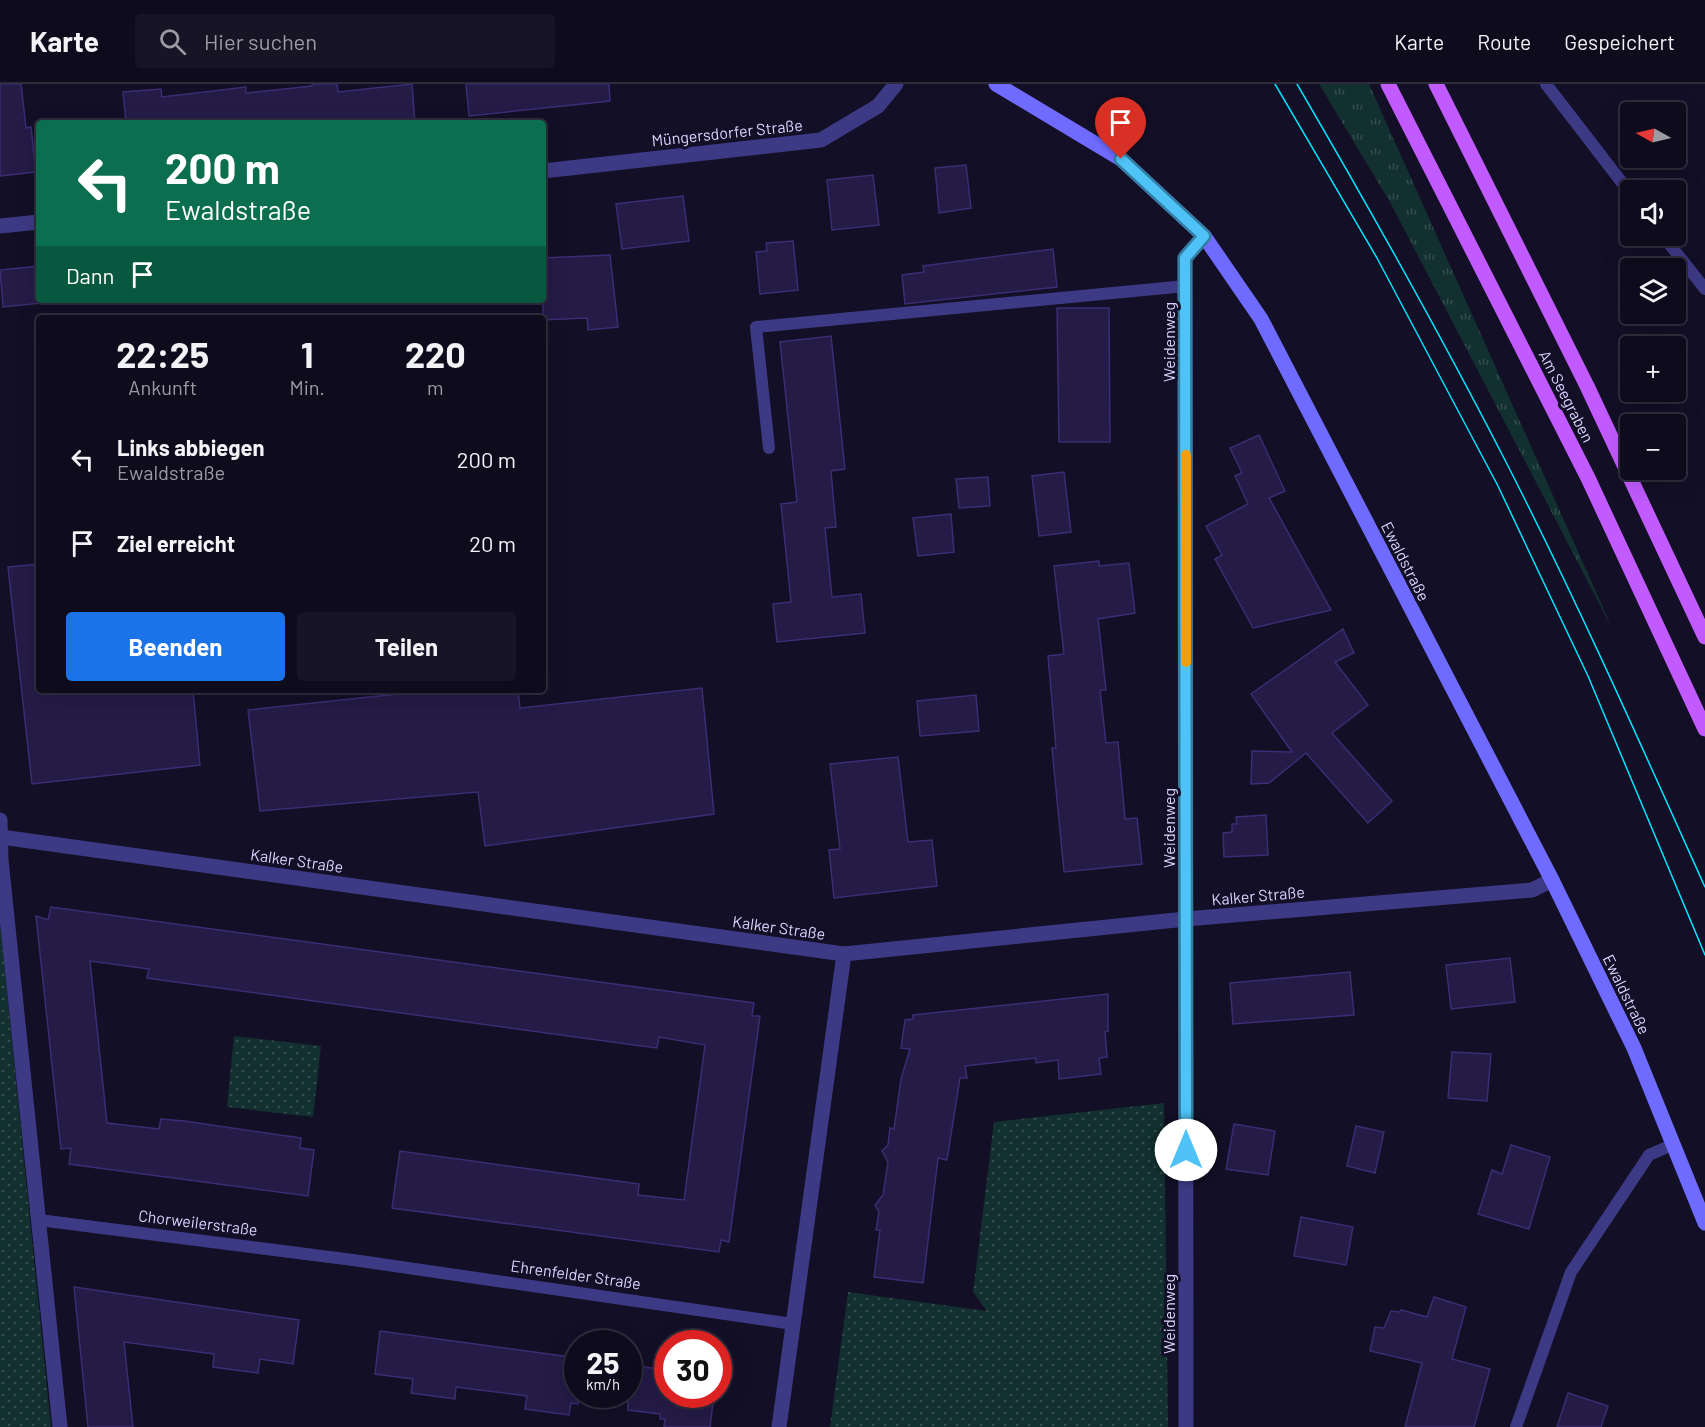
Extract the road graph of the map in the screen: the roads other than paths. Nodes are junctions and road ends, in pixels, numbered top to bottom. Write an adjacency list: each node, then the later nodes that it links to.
1 (896, 84): 6 (street, Müngersdorfer Straße)
2 (996, 84): 10 (street, Ewaldstraße)
3 (1388, 84): 16 (main road, Am Seegraben)
4 (1436, 84): 15 (main road, Am Seegraben)
5 (1546, 84): 7 (lane)
6 (546, 171)
7 (1620, 180)
8 (36, 222): 9 (street)
9 (0, 226)
10 (1204, 236): 12 (street, Weidenweg); 19 (street, Ewaldstraße)
11 (1671, 246): 13 (lane)
12 (1186, 286): 14 (lane); 20 (street, Weidenweg)
13 (1705, 289)
14 (769, 448)
15 (1705, 637)
16 (1705, 729)
17 (0, 820): 18 (street)
18 (1, 837): 21 (street, Kalker Straße); 23 (street)
19 (1552, 880): 20 (street, Kalker Straße); 22 (street, Ewaldstraße)
20 (1186, 919): 21 (street, Kalker Straße); 29 (street, Weidenweg)
21 (844, 954): 26 (street)
22 (1674, 1144): 24 (street, Ewaldstraße); 30 (lane)
23 (39, 1220): 25 (lane, Chorweilerstraße); 27 (street)
24 (1705, 1222)
25 (353, 1260): 26 (lane, Ehrenfelder Straße)
26 (793, 1324): 28 (street)
27 (60, 1427)
28 (779, 1427)
29 (1186, 1427)
30 (1515, 1427)

